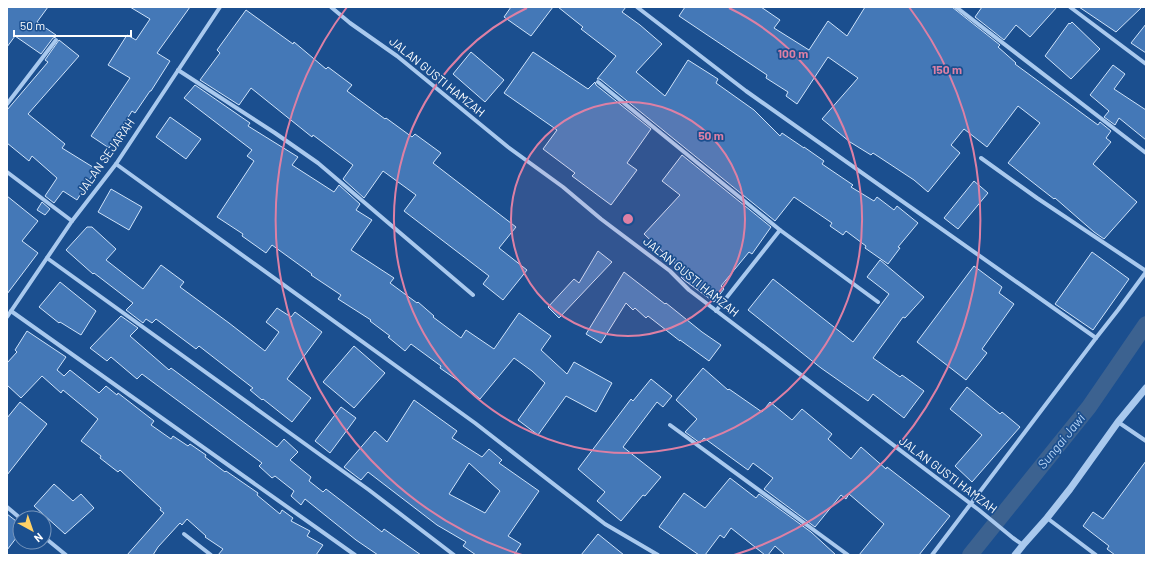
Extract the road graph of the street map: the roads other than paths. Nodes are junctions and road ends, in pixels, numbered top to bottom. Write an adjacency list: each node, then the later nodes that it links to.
1 (220, 7): 8 (street, JALAN SEJARAH)
2 (331, 7): 22 (street, JALAN GUSTI HAMZAH)
3 (637, 7): 24 (street)
4 (956, 7): 11 (street)
5 (1070, 7): 7 (street)
6 (56, 40): 10 (street)
7 (1146, 64)
8 (178, 70): 13 (street, JALAN SEJARAH); 19 (street)
9 (598, 82): 16 (street)
10 (7, 104)
11 (1146, 153)
12 (981, 158): 18 (street)
13 (116, 164): 15 (street, JALAN SEJARAH); 38 (street)
14 (7, 172): 15 (street)
15 (72, 221): 17 (street, JALAN SEJARAH)
16 (780, 230): 20 (street); 22 (street)
17 (47, 258): 21 (street, JALAN SEJARAH); 37 (street)
18 (1146, 271): 24 (street)
19 (473, 295)
20 (878, 302)
21 (11, 311): 23 (street, JALAN SEJARAH); 36 (street)
22 (716, 311): 29 (street, JALAN GUSTI HAMZAH)
23 (7, 317)
24 (1096, 338): 29 (street)
25 (1146, 388): 26 (street)
26 (1118, 422): 28 (street); 30 (street)
27 (670, 425): 39 (street)
28 (1146, 441)
29 (970, 504): 33 (street, JALAN GUSTI HAMZAH); 40 (street)
30 (1047, 518): 33 (street); 42 (street)
31 (184, 534): 35 (street)
32 (52, 544): 34 (street)
33 (1022, 545): 41 (street)
34 (66, 555)
35 (211, 555)
36 (355, 555)
37 (454, 555)
38 (658, 555)
39 (848, 555)
40 (932, 555)
41 (1015, 555)
42 (1096, 555)

